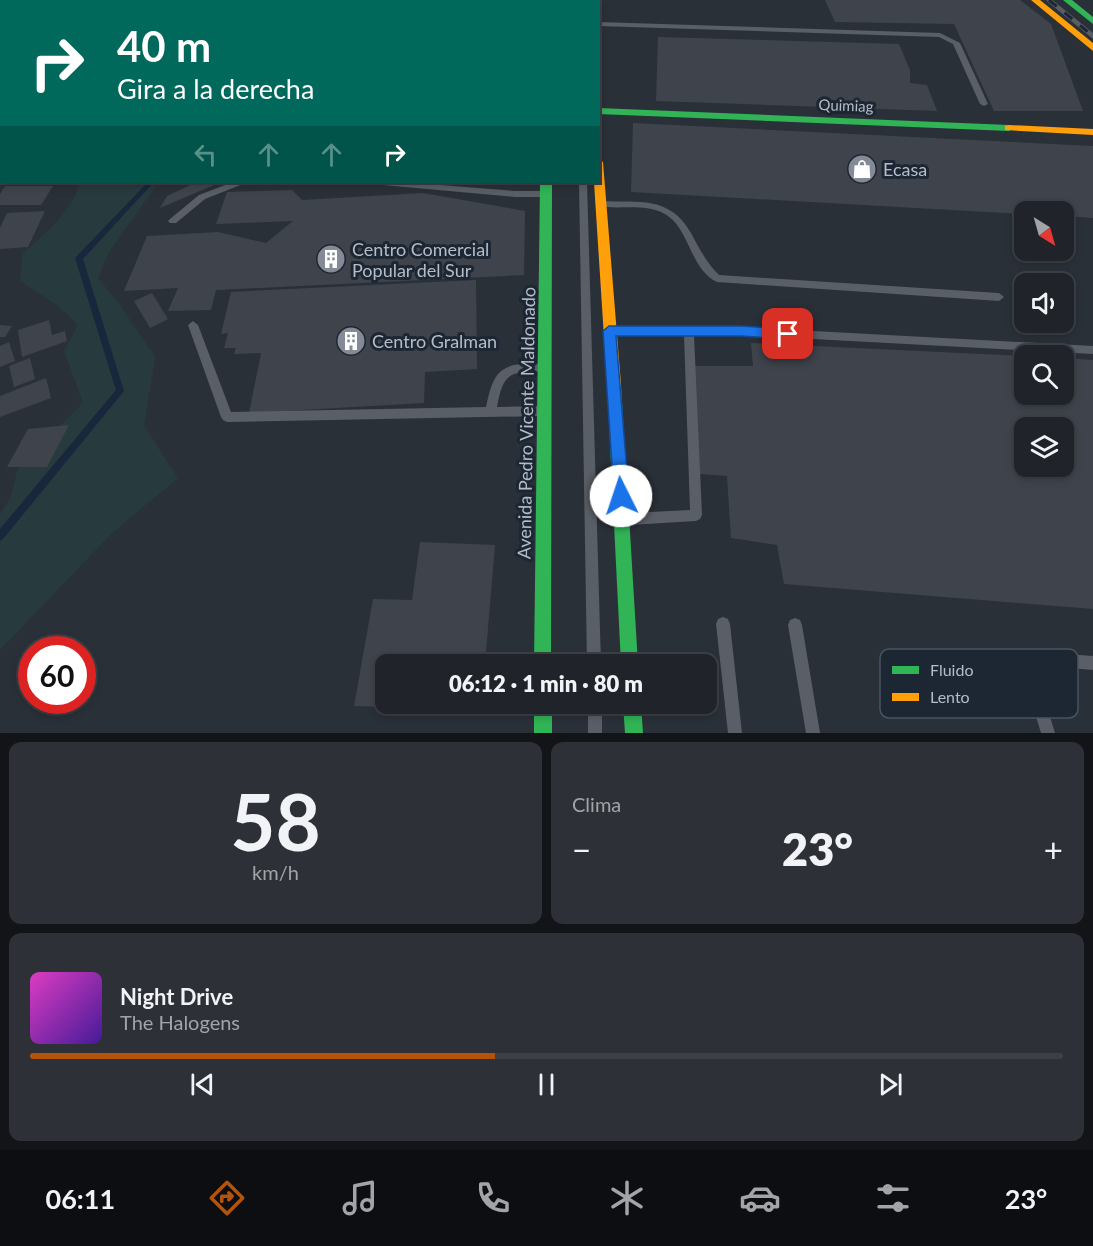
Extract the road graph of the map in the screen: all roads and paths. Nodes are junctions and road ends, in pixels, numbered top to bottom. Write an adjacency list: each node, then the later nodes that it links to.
1 (1035, 0): 5 (main road)
2 (1067, 0): 3 (main road)
3 (1093, 21)
4 (600, 24): 6 (lane)
5 (1093, 48)
6 (984, 104)
7 (600, 111): 8 (main road, Quimiag)
8 (1093, 132)
9 (237, 183): 15 (lane)
10 (399, 183): 13 (lane)
11 (583, 183): 29 (lane)
12 (599, 183): 14 (main road)
13 (546, 188): 21 (main road, Avenida Pedro Vicente Maldonado)
14 (600, 204): 16 (lane); 18 (main road)
15 (173, 221)
16 (999, 297)
17 (193, 325): 23 (lane)
18 (609, 331): 19 (lane); 24 (main road)
19 (689, 332): 20 (lane); 24 (lane)
20 (1093, 350)
21 (551, 370): 22 (main road, Avenida Pedro Vicente Maldonado); 23 (lane); 25 (lane)
22 (545, 411): 23 (lane); 28 (main road, Avenida Pedro Vicente Maldonado)
23 (489, 413)
24 (623, 520): 30 (main road)
25 (555, 618)
26 (723, 624): 42 (lane)
27 (795, 625): 43 (lane)
28 (543, 654)
29 (594, 654)
30 (630, 654)
31 (1078, 662): 32 (lane)
32 (1093, 663)
33 (543, 714): 38 (main road)
34 (556, 714): 39 (lane)
35 (595, 714): 40 (lane)
36 (633, 714): 41 (main road)
37 (1043, 718): 44 (lane)
38 (543, 733)
39 (556, 733)
40 (596, 733)
41 (634, 733)
42 (735, 733)
43 (813, 733)
44 (1048, 733)

